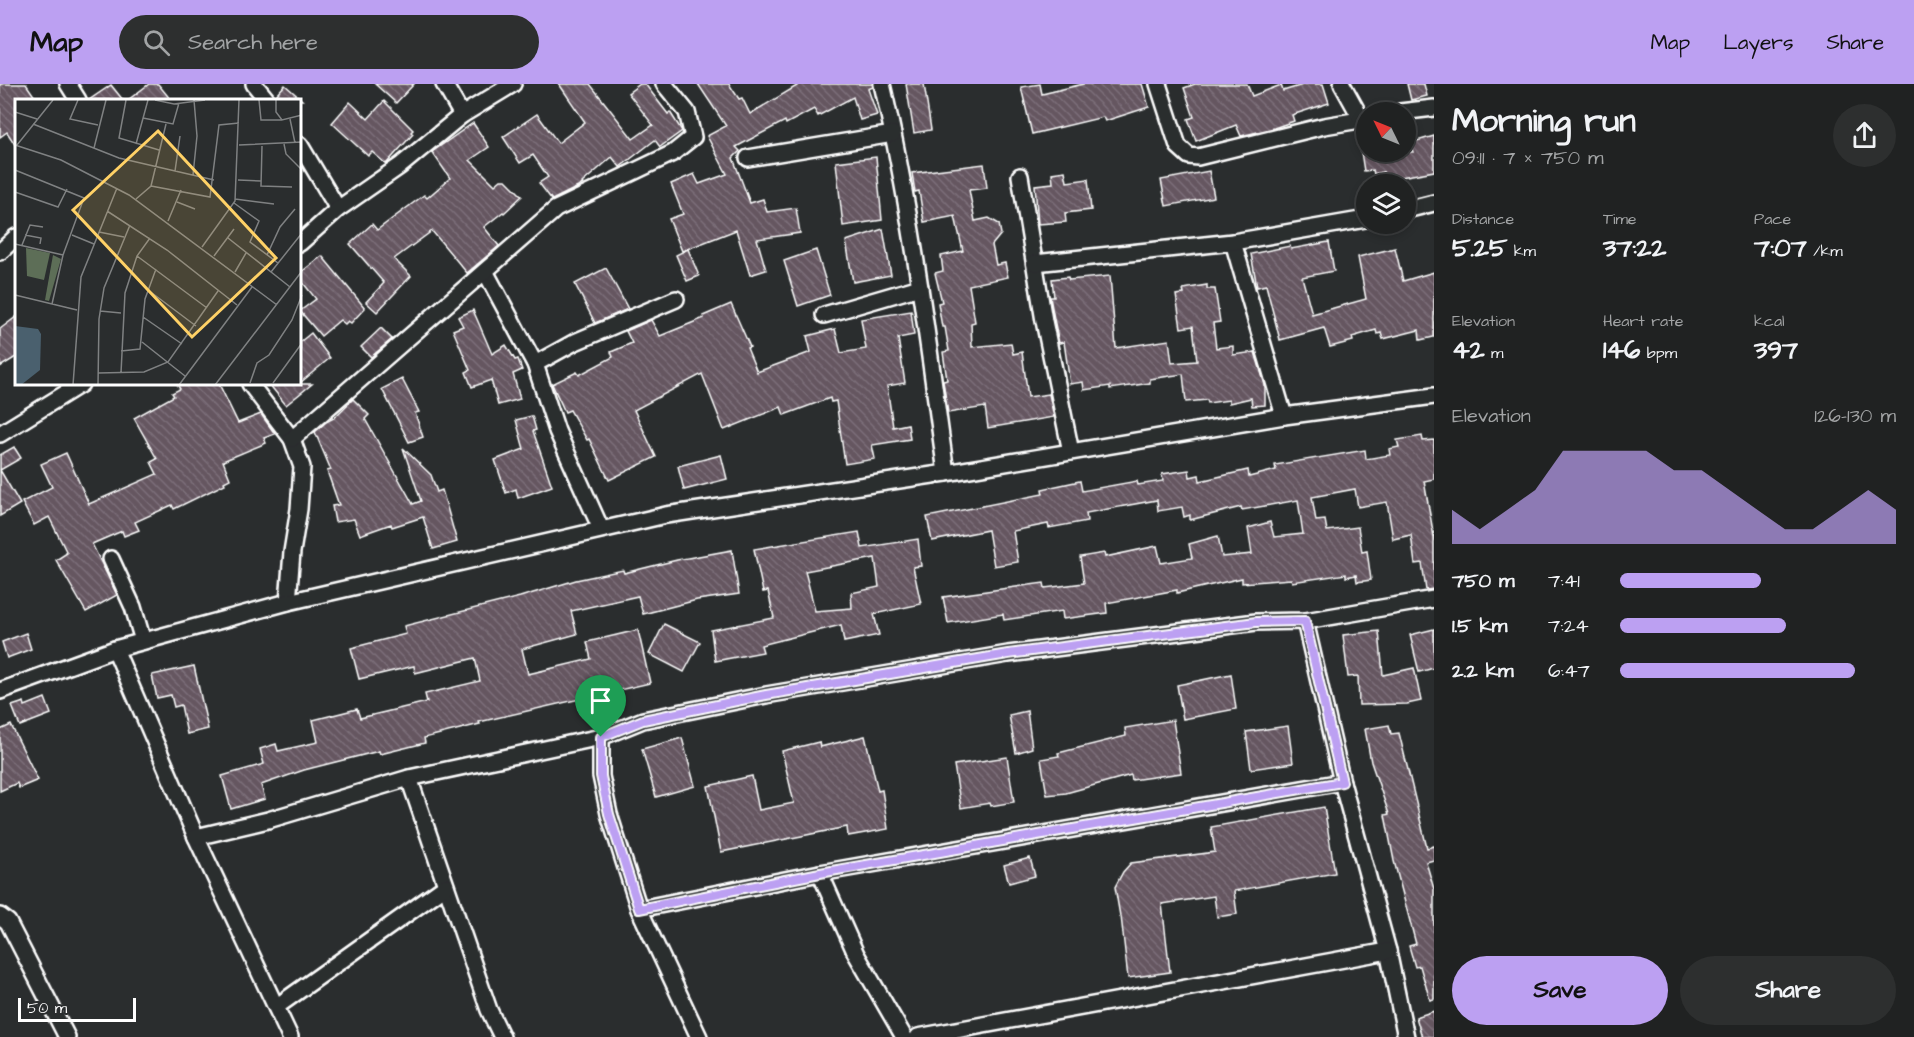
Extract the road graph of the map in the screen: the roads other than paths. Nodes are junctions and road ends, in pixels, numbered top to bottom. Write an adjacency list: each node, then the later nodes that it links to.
1 (68, 84): 9 (street)
2 (254, 84): 10 (street)
3 (444, 84): 14 (street)
4 (513, 84): 14 (street)
5 (664, 84): 29 (street)
6 (882, 84): 16 (street)
7 (1158, 84): 15 (street)
8 (1342, 84): 11 (street)
9 (77, 99)
10 (266, 99)
11 (1356, 106)
12 (1434, 108): 13 (street)
13 (1416, 110)
14 (462, 115): 22 (street)
15 (1356, 120)
16 (893, 134): 18 (street); 30 (street)
17 (302, 148): 22 (street)
18 (748, 158)
19 (1020, 176): 28 (street)
20 (1434, 203): 21 (street)
21 (1416, 208)
22 (338, 209): 25 (street)
23 (1356, 221): 26 (street)
24 (15, 238): 27 (street)
25 (302, 241)
26 (1233, 242): 28 (street); 37 (street)
27 (0, 252)
28 (1035, 263): 40 (street)
29 (485, 271): 33 (street); 39 (street)
30 (920, 287): 32 (street); 41 (street)
31 (676, 298): 33 (street)
32 (824, 315)
33 (535, 364): 42 (street)
34 (78, 386): 38 (street)
35 (252, 386): 39 (street)
36 (1434, 396): 37 (street)
37 (1284, 416): 40 (street)
38 (0, 434)
39 (292, 438): 45 (street)
40 (1071, 452): 41 (street)
41 (946, 473): 42 (street)
42 (602, 529): 45 (street)
43 (111, 559): 47 (street)
44 (1434, 599): 46 (street)
45 (288, 602): 47 (street)
46 (1305, 621): 50 (street); 52 (street)
47 (143, 641): 48 (street)
48 (115, 649): 49 (street); 53 (street)
49 (0, 691)
50 (601, 737): 51 (street); 56 (street)
51 (409, 778): 53 (street); 55 (street)
52 (1342, 782): 54 (street); 58 (street)
53 (196, 837): 59 (street)
54 (820, 873): 56 (street); 64 (street)
55 (446, 886): 59 (street); 62 (street)
56 (639, 909): 63 (street)
57 (0, 916): 60 (street)
58 (1388, 951): 65 (street); 66 (street)
59 (276, 1007): 61 (street)
60 (67, 1037)
61 (290, 1037)
62 (502, 1037)
63 (699, 1037)
64 (904, 1037)
65 (918, 1037)
66 (1406, 1037)

